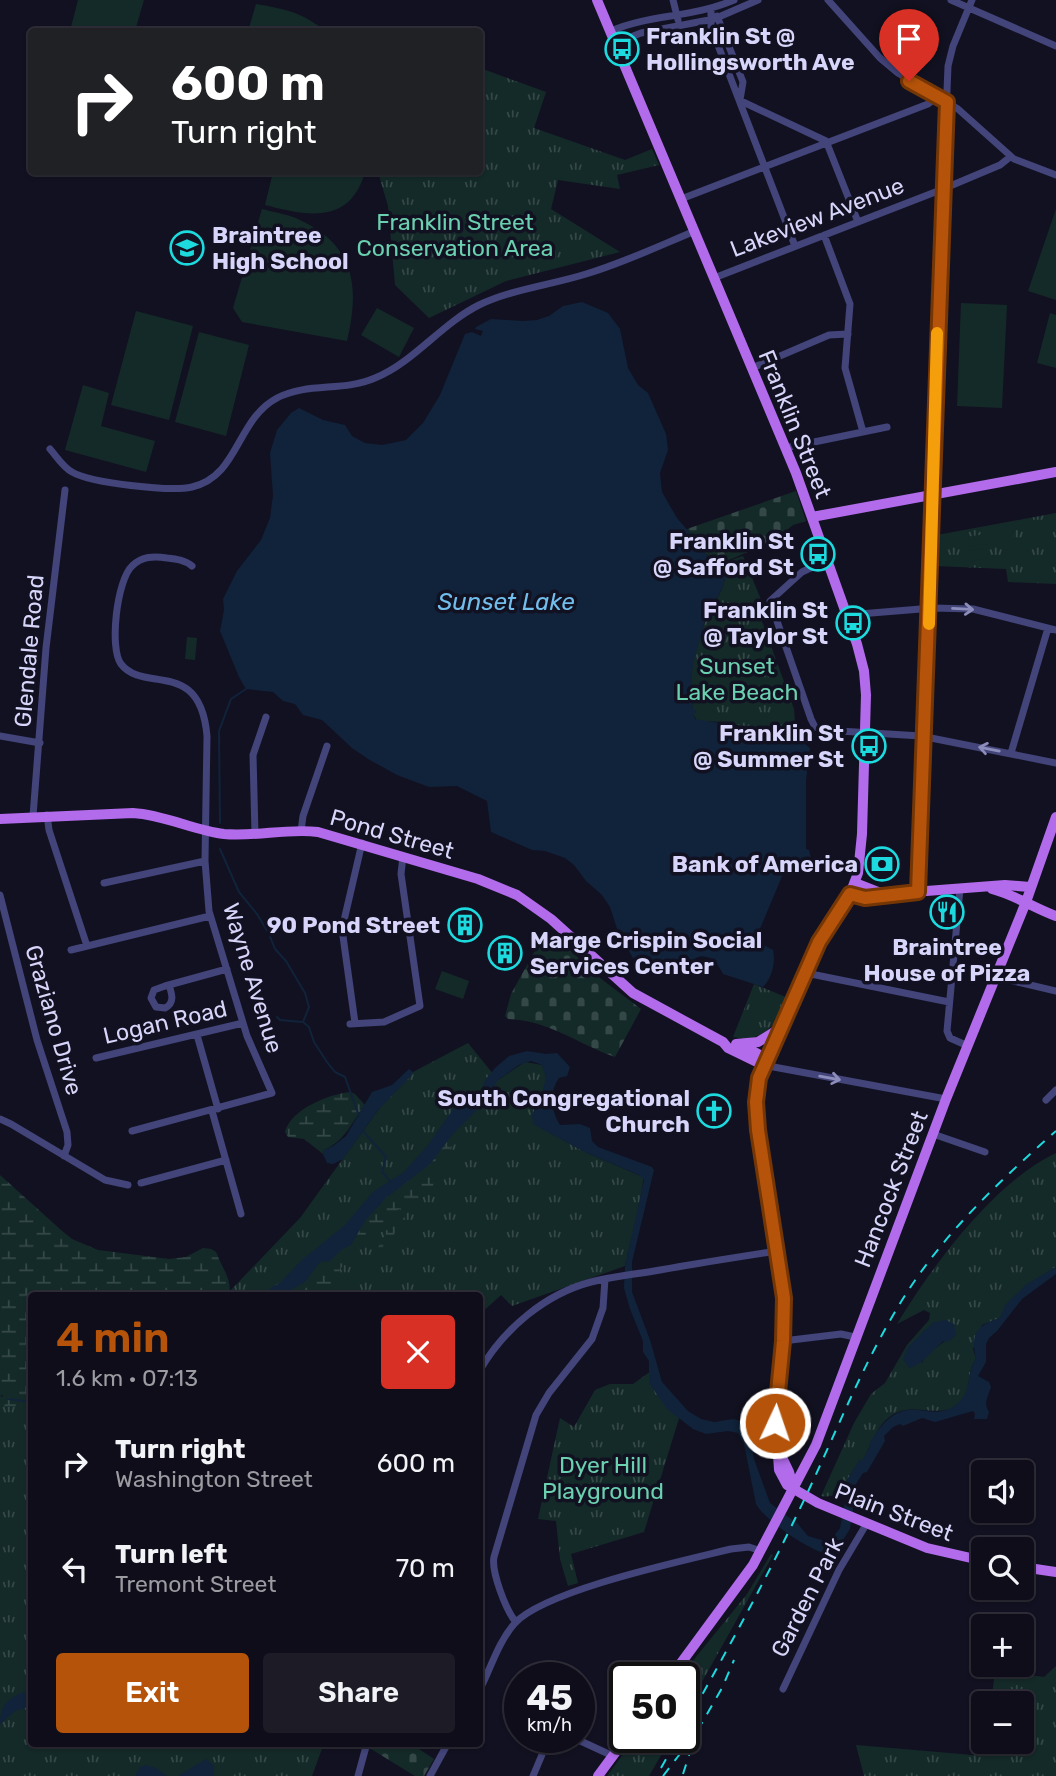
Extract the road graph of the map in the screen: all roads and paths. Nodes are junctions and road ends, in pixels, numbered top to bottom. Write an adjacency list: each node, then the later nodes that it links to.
1 (597, 0): 14 (main road, Franklin Street)
2 (673, 0): 10 (street)
3 (734, 0): 9 (street)
4 (758, 0): 11 (street)
5 (828, 0): 17 (street)
6 (951, 0): 8 (street)
7 (972, 0): 8 (street)
8 (969, 8): 16 (street); 19 (street)
9 (710, 9): 10 (street); 11 (street); 12 (street)
10 (677, 17): 13 (street); 14 (street)
11 (718, 18): 12 (street); 18 (street)
12 (709, 20): 13 (street); 18 (street)
13 (680, 26): 15 (street)
14 (611, 32): 15 (main road, Franklin Street)
15 (615, 43): 25 (main road, Franklin Street)
16 (1056, 46)
17 (937, 97): 19 (street); 20 (street)
18 (740, 101): 20 (street); 22 (street)
19 (947, 102): 21 (street); 24 (street)
20 (827, 143): 22 (street); 26 (street)
21 (1010, 157): 23 (street); 24 (street, Lakeview Avenue)
22 (766, 166): 25 (street); 29 (street)
23 (1056, 175)
24 (943, 189): 26 (street, Lakeview Avenue); 39 (street)
25 (681, 199): 27 (main road, Franklin Street)
26 (858, 222): 28 (street, Lakeview Avenue)
27 (695, 231): 30 (main road, Franklin Street); 36 (street)
28 (824, 235): 29 (street, Lakeview Avenue); 31 (street)
29 (795, 246): 30 (street, Lakeview Avenue)
30 (714, 278): 32 (main road, Franklin Street)
31 (848, 334): 32 (street); 34 (street)
32 (752, 368): 35 (main road, Franklin Street)
33 (887, 427): 34 (street)
34 (863, 432): 35 (street)
35 (785, 448): 40 (main road, Franklin Street)
36 (50, 449)
37 (1056, 472): 39 (main road)
38 (65, 490): 50 (street, Glendale Road)
39 (932, 494): 40 (main road); 43 (street)
40 (812, 517): 41 (main road, Franklin Street)
41 (827, 560): 44 (main road, Franklin Street); 47 (street)
42 (192, 566): 58 (street, Wayne Avenue)
43 (929, 608): 44 (street); 45 (street, one-way to 45); 49 (street)
44 (847, 615): 47 (main road, Franklin Street)
45 (1052, 629): 52 (street)
46 (266, 717): 60 (street)
47 (865, 734): 49 (street); 65 (main road, Franklin Street)
48 (0, 736): 50 (street)
49 (924, 736): 52 (street, one-way to 49); 69 (street)
50 (40, 743): 55 (street, Glendale Road)
51 (327, 746): 59 (street)
52 (1011, 753): 53 (street)
53 (1056, 763)
54 (47, 815): 55 (main road, Pond Street); 58 (main road, Pond Street); 76 (street)
55 (33, 816): 56 (main road, Pond Street)
56 (0, 819)
57 (1056, 819): 67 (main road, Hancock Street)
58 (205, 830): 60 (main road, Pond Street); 63 (street, Wayne Avenue)
59 (301, 831): 60 (main road, Pond Street); 61 (main road, Pond Street)
60 (255, 834)
61 (362, 844): 62 (main road, Pond Street); 62 (street)
62 (403, 856): 87 (main road, Pond Street)
63 (205, 861): 64 (street); 74 (street, Wayne Avenue)
64 (104, 883)
65 (855, 883): 70 (main road, Franklin Street); 71 (main road)
66 (981, 887): 67 (main road); 68 (main road); 73 (main road)
67 (1030, 887): 73 (main road, Hancock Street)
68 (960, 889): 69 (main road); 83 (street)
69 (918, 892): 71 (main road)
70 (850, 894): 71 (main road); 79 (main road, Franklin Street)
71 (887, 894)
72 (0, 895): 100 (street, Graziano Drive)
73 (1026, 902): 75 (main road); 80 (main road, Hancock Street)
74 (210, 916): 76 (street); 78 (street, Wayne Avenue)
75 (1056, 916)
76 (87, 946): 77 (street)
77 (71, 950)
78 (226, 969): 81 (street); 85 (street, Wayne Avenue)
79 (806, 973): 83 (street); 84 (main road, Franklin Street)
80 (996, 977): 82 (street); 89 (main road, Hancock Street)
81 (169, 985)
82 (1056, 991)
83 (949, 1002): 89 (street)
84 (786, 1020): 88 (main road); 91 (main road, Franklin Street)
85 (243, 1023): 86 (street, Logan Road); 95 (street, Wayne Avenue)
86 (197, 1035): 90 (street, Logan Road); 95 (street)
87 (723, 1042): 88 (main road, Pond Street); 91 (main road, Pond Street)
88 (736, 1044): 91 (main road, Pond Street)
89 (968, 1046): 93 (main road, Hancock Street)
90 (96, 1058)
91 (763, 1065): 93 (street, one-way to 93); 105 (main road, Franklin Street)
92 (1056, 1090): 94 (street)
93 (946, 1099): 98 (main road, Hancock Street)
94 (1046, 1100)
95 (215, 1110): 97 (street); 101 (street)
96 (0, 1119): 100 (street)
97 (132, 1131)
98 (933, 1133): 99 (street); 107 (main road, Hancock Street)
99 (985, 1152)
100 (64, 1156): 103 (street)
101 (226, 1160): 102 (street); 104 (street)
102 (141, 1183)
103 (128, 1185)
104 (241, 1214)
105 (778, 1251): 106 (street); 108 (main road, Franklin Street)
106 (605, 1279): 109 (street); 116 (street)
107 (855, 1337): 108 (street); 110 (main road, Hancock Street)
108 (783, 1341): 110 (main road, Franklin Street)
109 (483, 1366)
110 (794, 1490): 111 (main road, Plain Street); 112 (main road, Hancock Street)
111 (867, 1523): 113 (main road, Plain Street); 119 (street, Garden Park)
112 (761, 1551): 116 (street); 117 (main road)
113 (971, 1559)
114 (1034, 1569): 115 (main road)
115 (1056, 1572)
116 (516, 1622): 118 (street)
117 (682, 1662)
118 (483, 1683)
119 (783, 1689)
120 (366, 1747): 126 (street)
121 (446, 1747): 127 (street)
122 (595, 1747): 125 (street)
123 (543, 1753): 128 (street)
124 (615, 1753): 125 (main road)
125 (613, 1756): 129 (main road)
126 (358, 1776)
127 (430, 1776)
128 (533, 1776)
129 (598, 1776)

